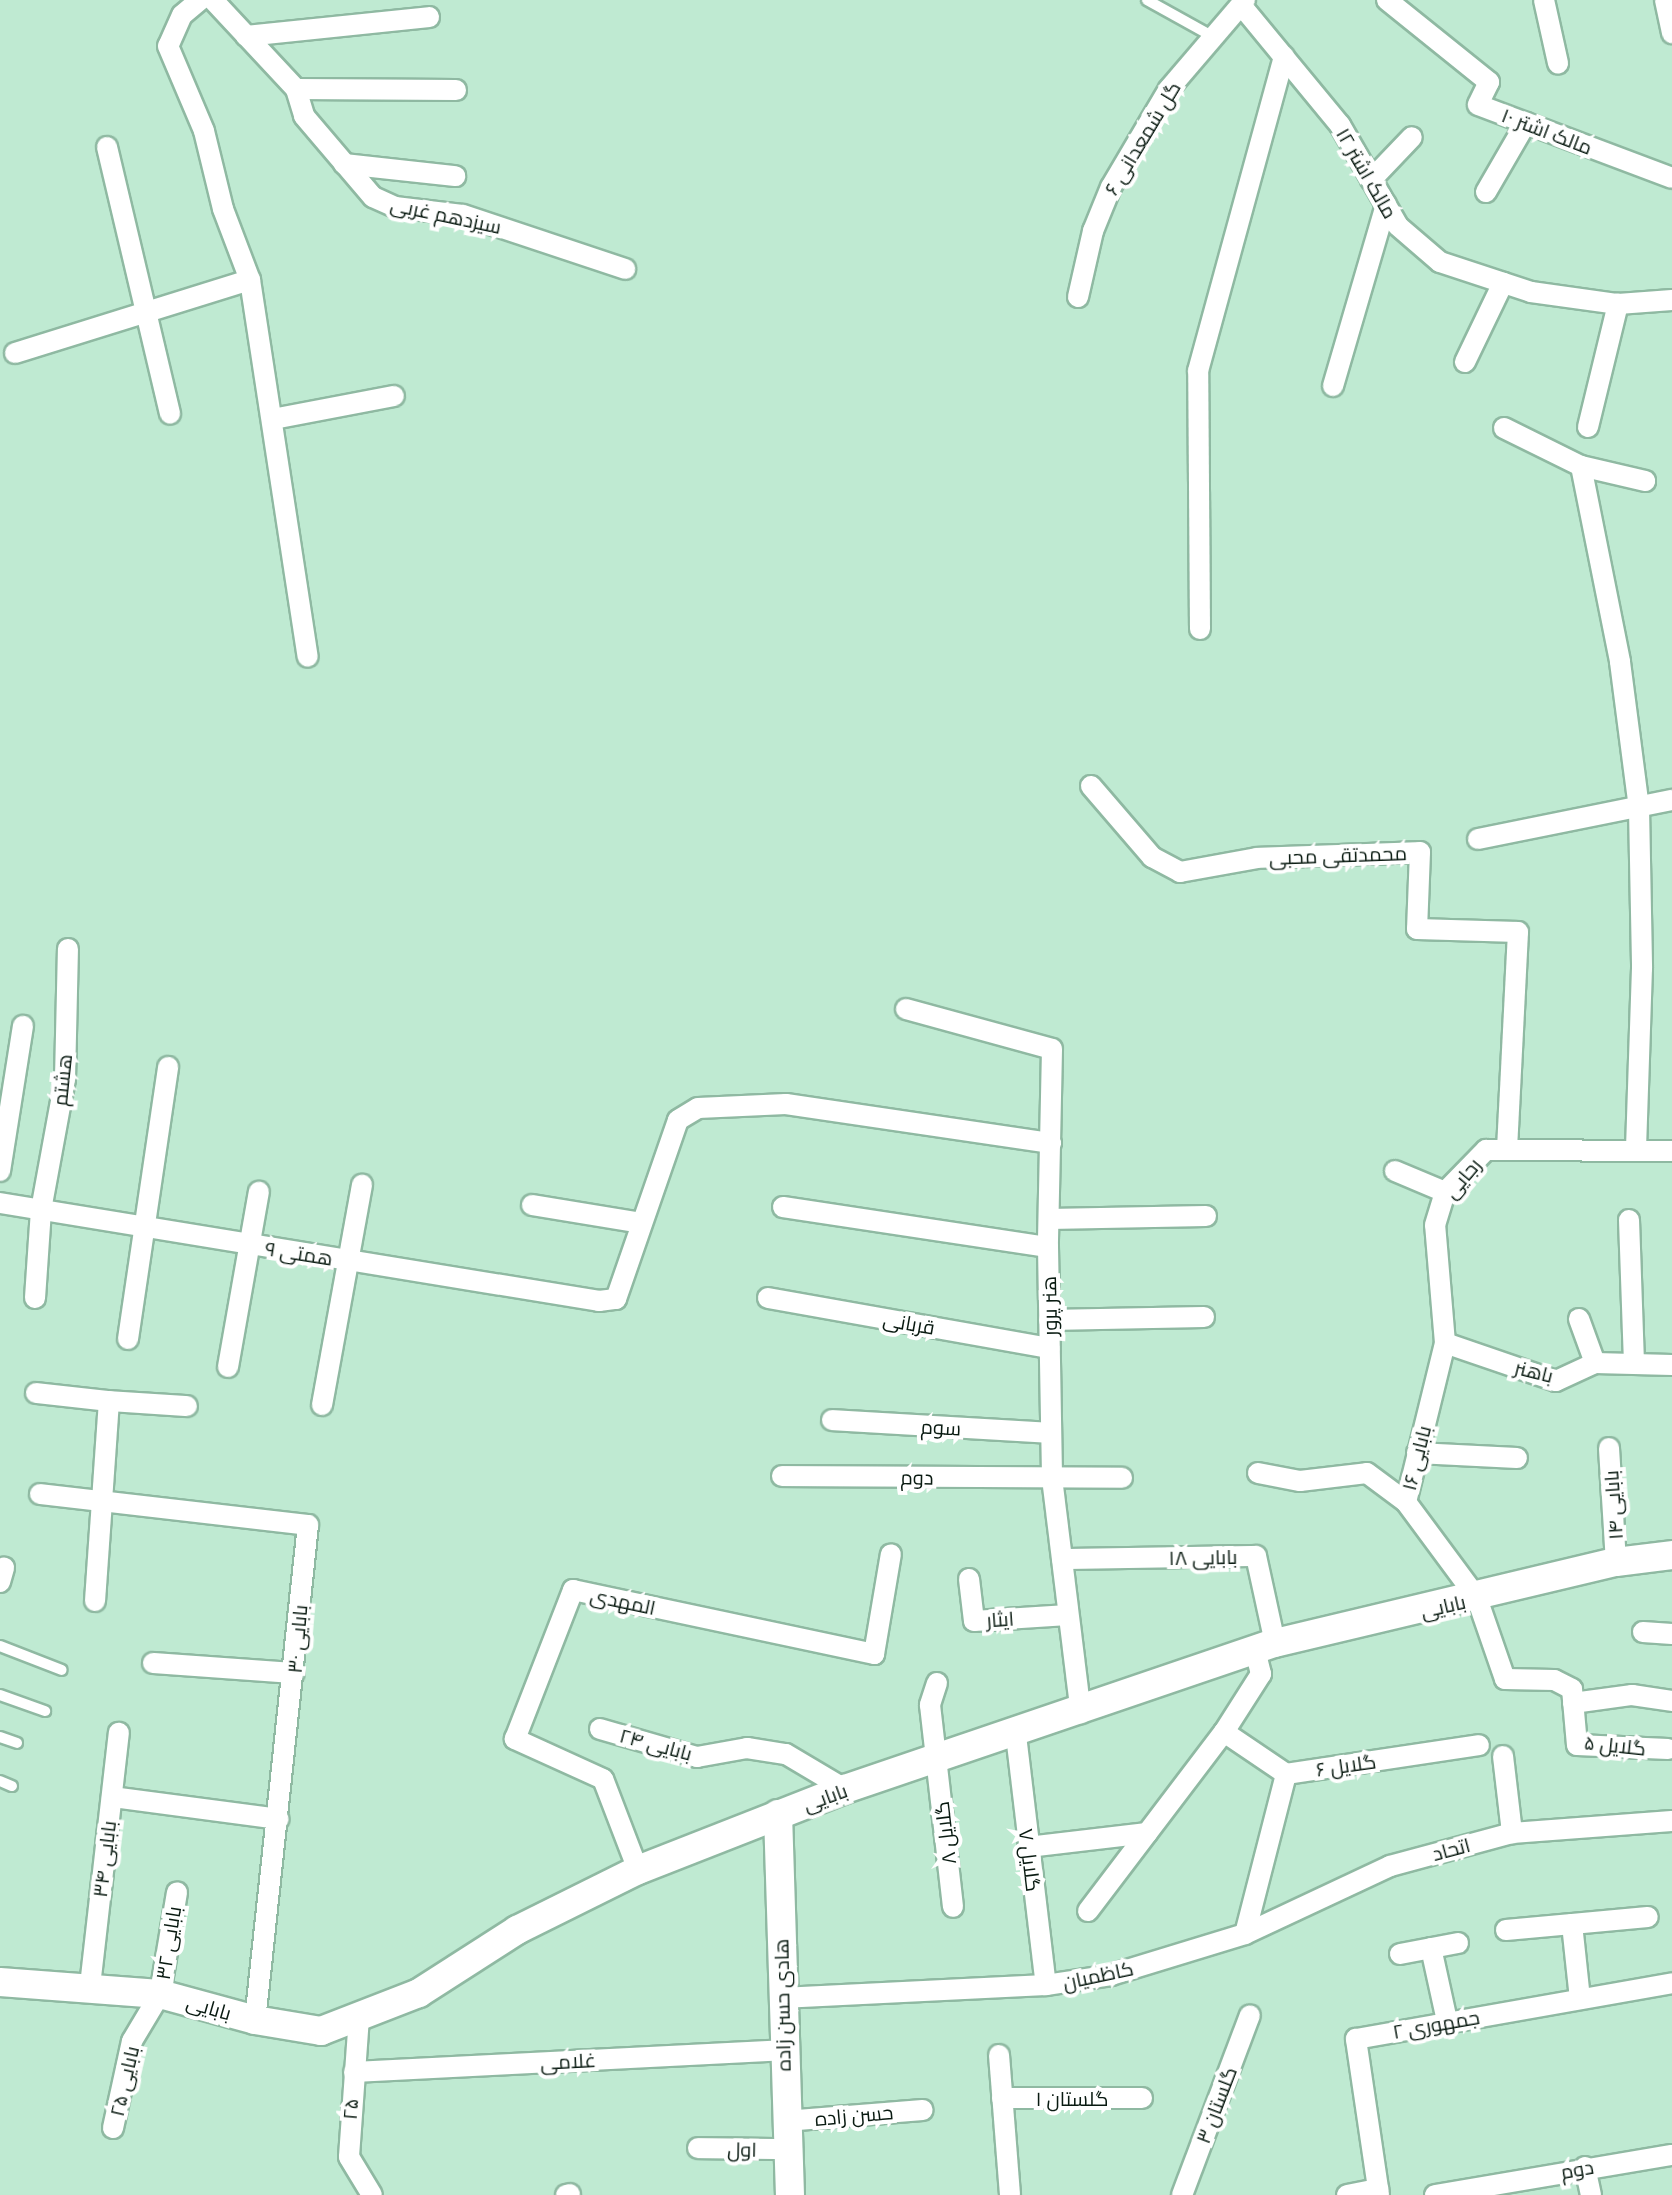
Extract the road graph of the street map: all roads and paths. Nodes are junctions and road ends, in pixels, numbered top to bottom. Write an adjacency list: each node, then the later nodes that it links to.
1 (200, 0): 26 (street)
2 (213, 0): 10 (street, سیزدهم غربی)
3 (1147, 0): 11 (lane)
4 (1387, 0): 16 (street, مالک اشتر ۱۰)
5 (1544, 0): 13 (street)
6 (1665, 0): 9 (street)
7 (1243, 2): 11 (street, گل شمعدانی ۶); 12 (street, مالک اشتر ۱۲)
8 (429, 17): 10 (street)
9 (1672, 33)
10 (246, 36): 14 (street, سیزدهم غربی)
11 (1212, 36): 28 (street, گل شمعدانی ۶)
12 (1284, 57): 22 (street, مالک اشتر ۱۲); 42 (street)
13 (1558, 63)
14 (296, 89): 15 (street); 19 (street, سیزدهم غربی)
15 (456, 90)
16 (1526, 123): 21 (street, مالک اشتر ۱۰); 23 (street)
17 (1412, 137): 22 (street)
18 (107, 147): 31 (street)
19 (344, 164): 20 (street); 25 (street, سیزدهم غربی)
20 (455, 176)
21 (1672, 178)
22 (1371, 180): 24 (street, مالک اشتر ۱۲)
23 (1486, 192)
24 (1386, 205): 27 (street, مالک اشتر ۱۲); 34 (street)
25 (625, 269)
26 (250, 280): 31 (street); 37 (street)
27 (1503, 283): 30 (street, مالک اشتر ۱۲); 33 (street)
28 (1078, 297)
29 (1672, 300): 30 (street, مالک اشتر ۱۲)
30 (1618, 304): 38 (street)
31 (148, 312): 32 (street); 36 (street)
32 (15, 353)
33 (1465, 362)
34 (1333, 386)
35 (394, 396): 37 (street)
36 (170, 414)
37 (273, 419): 43 (street)
38 (1588, 427)
39 (1504, 428): 40 (street)
40 (1581, 466): 41 (street); 46 (street)
41 (1645, 481)
42 (1200, 629)
43 (308, 657)
44 (1091, 786): 53 (street, محمدتقی محبی)
45 (1672, 800): 46 (street)
46 (1639, 808): 47 (street); 54 (street)
47 (1478, 839)
48 (68, 949): 64 (street, هشتم)
49 (906, 1009): 52 (street, هنر پرور)
50 (23, 1026): 56 (street)
51 (168, 1067): 69 (street)
52 (1051, 1143): 66 (street, هنر پرور); 68 (street)
53 (1507, 1150): 54 (street, رجایی); 60 (street, رجایی)
54 (1636, 1150): 55 (street, رجایی)
55 (1672, 1151)
56 (0, 1171)
57 (1395, 1171): 60 (street)
58 (362, 1185): 72 (street)
59 (259, 1192): 70 (street)
60 (1445, 1192): 79 (street, رجایی)
61 (0, 1203): 64 (street, همتی ۹)
62 (532, 1205): 68 (street)
63 (783, 1207): 71 (street)
64 (41, 1210): 69 (street, همتی ۹); 73 (street, هشتم)
65 (1206, 1216): 66 (street)
66 (1049, 1219): 71 (street, هنر پرور)
67 (1629, 1220): 82 (street)
68 (642, 1223): 72 (street, همتی ۹)
69 (141, 1227): 70 (street, همتی ۹); 78 (street)
70 (247, 1244): 72 (street, همتی ۹); 84 (street)
71 (1048, 1247): 77 (street, هنر پرور)
72 (347, 1260): 87 (street)
73 (35, 1298)
74 (768, 1298): 80 (street, قربانی)
75 (1204, 1317): 77 (street)
76 (1579, 1319): 81 (street)
77 (1049, 1320): 80 (street, هنر پرور)
78 (128, 1339)
79 (1445, 1343): 81 (street, باهنر); 92 (street, بابایی ۱۶)
80 (1050, 1348): 90 (street, هنر پرور)
81 (1595, 1363): 82 (street, باهنر)
82 (1634, 1363): 83 (street, باهنر)
83 (1672, 1365)
84 (228, 1367)
85 (36, 1393): 86 (street)
86 (109, 1401): 88 (street); 99 (street)
87 (322, 1405)
88 (187, 1406)
89 (832, 1420): 90 (street, سوم)
90 (1051, 1433): 96 (street, هنر پرور)
91 (1609, 1448): 104 (street, بابایی ۱۴)
92 (1417, 1453): 93 (street); 100 (street, بابایی ۱۶)
93 (1517, 1458)
94 (1258, 1473): 100 (street)
95 (782, 1476): 96 (street, دوم)
96 (1052, 1478): 97 (street, دوم); 103 (street, هنر پرور)
97 (1122, 1478)
98 (40, 1494): 99 (street, بابایی ۳۰)
99 (105, 1500): 107 (street); 115 (street, بابایی ۳۰)
100 (1406, 1502): 106 (street, بابایی ۱۶)
101 (891, 1554): 143 (street, المهدی)
102 (1672, 1555): 104 (main road, بابایی)
103 (1062, 1559): 108 (street, هنر پرور); 112 (street, بابایی ۱۸)
104 (1616, 1562): 106 (main road, بابایی)
105 (969, 1579): 108 (street, ایثار)
106 (1477, 1598): 112 (main road, بابایی); 119 (street, گلایل ۵)
107 (95, 1601)
108 (1068, 1615): 121 (street, هنر پرور)
109 (1643, 1632): 110 (street)
110 (1672, 1634)
111 (0, 1646): 114 (lane)
112 (1265, 1647): 121 (main road, بابایی); 123 (street)
113 (153, 1663): 115 (street)
114 (62, 1670)
115 (294, 1673): 138 (street, بابایی ۳۰)
116 (937, 1683): 131 (street, گلایل ۸)
117 (0, 1695): 120 (lane)
118 (1672, 1701): 119 (street)
119 (1573, 1703): 129 (street, گلایل ۵)
120 (45, 1711)
121 (1081, 1713): 125 (main road, بابایی)
122 (600, 1729): 135 (street, بابایی ۲۴)
123 (1224, 1732): 132 (street); 140 (street)
124 (119, 1733): 136 (street, بابایی ۳۴)
125 (1016, 1735): 131 (main road, بابایی); 142 (street, گلایل ۷)
126 (0, 1737): 127 (lane)
127 (17, 1743)
128 (1479, 1745): 132 (street, گلایل ۶)
129 (1668, 1749)
130 (1503, 1756): 141 (street)
131 (936, 1759): 135 (main road, بابایی); 145 (street, گلایل ۸)
132 (1286, 1774): 150 (street)
133 (0, 1781): 134 (lane)
134 (12, 1786)
135 (845, 1789): 137 (main road, بابایی)
136 (112, 1797): 138 (street); 157 (street, بابایی ۳۴)
137 (778, 1814): 143 (main road, بابایی); 159 (main road, هادی حسن زاده)
138 (279, 1819): 163 (street, بابایی ۳۰)
139 (1672, 1821): 141 (street, اتحاد)
140 (1147, 1833): 142 (street); 146 (street)
141 (1512, 1833): 150 (street, اتحاد)
142 (1028, 1847): 156 (street, گلایل ۷)
143 (638, 1870): 162 (main road, بابایی)
144 (177, 1892): 158 (street, بابایی ۳۲)
145 (953, 1907)
146 (1088, 1911)
147 (1648, 1917): 148 (street)
148 (1572, 1924): 149 (street); 160 (street)
149 (1506, 1930)
150 (1245, 1934): 156 (street, کاظمیان)
151 (1458, 1943): 152 (street)
152 (1431, 1948): 153 (street); 164 (street)
153 (1400, 1954)
154 (0, 1982): 157 (main road, بابایی)
155 (1672, 1983): 160 (street, جمهوری ۲)
156 (1046, 1985): 159 (street, کاظمیان)
157 (90, 1986): 158 (main road, بابایی)
158 (160, 1994): 163 (main road, بابایی); 171 (street, بابایی ۲۵)
159 (781, 1998): 165 (main road, هادی حسن زاده)
160 (1580, 1999): 164 (street, جمهوری ۲)
161 (1250, 2015): 180 (street, گلستان ۳)
162 (359, 2017): 163 (main road, بابایی); 167 (street, ۲۵)
163 (255, 2020)
164 (1447, 2021): 176 (street, جمهوری ۲)
165 (782, 2050): 167 (street, غلامی); 172 (main road, هادی حسن زاده)
166 (999, 2055): 168 (street)
167 (354, 2072): 177 (street, ۲۵)
168 (1002, 2098): 169 (street, گلستان ۱); 179 (street)
169 (1142, 2098)
170 (923, 2110): 172 (street, حسن زاده)
171 (113, 2128)
172 (785, 2135): 173 (street, اول); 178 (main road, هادی حسن زاده)
173 (698, 2148)
174 (1672, 2155): 175 (street, دوم)
175 (1585, 2167): 182 (street, دوم); 183 (street)
176 (1379, 2192): 181 (street)
177 (372, 2195)
178 (790, 2195)
179 (1010, 2195)
180 (1182, 2195)
181 (1347, 2195)
182 (1435, 2195)
183 (1591, 2195)

